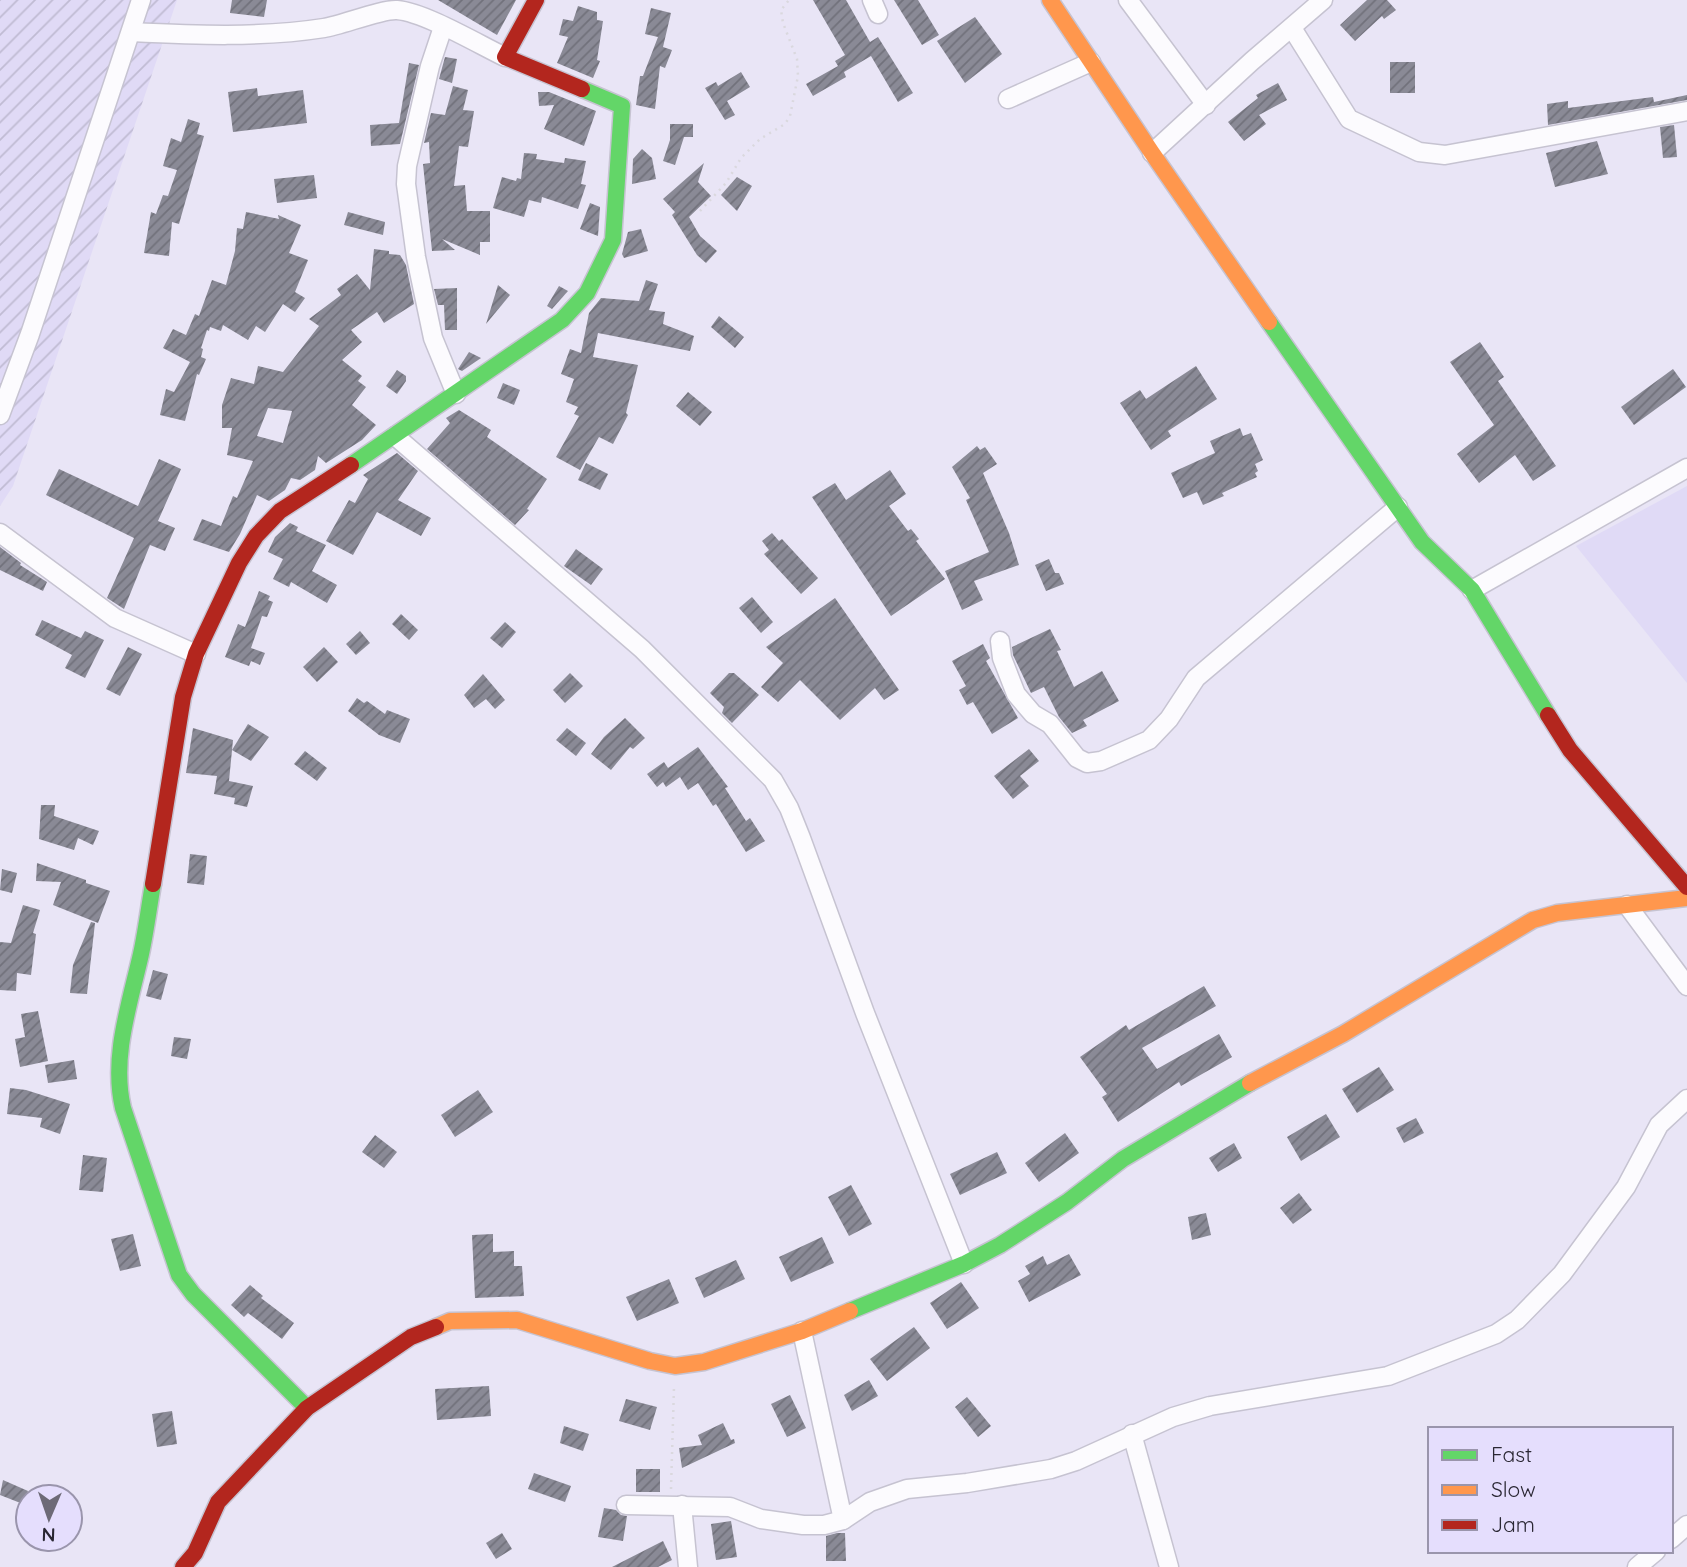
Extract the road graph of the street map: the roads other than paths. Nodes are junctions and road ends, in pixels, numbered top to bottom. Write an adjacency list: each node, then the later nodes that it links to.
1 (141, 0): 9 (street)
2 (536, 0): 10 (main road)
3 (1050, 0): 11 (main road)
4 (1128, 0): 13 (street)
5 (1323, 0): 8 (street)
6 (398, 5): 7 (street); 9 (street)
7 (443, 27): 10 (street); 16 (street)
8 (1292, 28): 13 (street); 14 (street)
9 (131, 32): 17 (street)
10 (505, 57): 16 (main road)
11 (1091, 62): 12 (street); 15 (main road)
12 (1008, 99)
13 (1206, 105): 15 (street)
14 (1687, 111)
15 (1152, 153): 20 (main road)
16 (456, 394): 18 (main road)
17 (0, 415)
18 (395, 436): 24 (main road); 30 (street)
19 (1687, 468): 22 (street)
20 (1398, 507): 22 (main road); 23 (street)
21 (0, 533): 24 (street)
22 (1472, 590): 25 (main road)
23 (1000, 641)
24 (196, 654): 32 (main road)
25 (1687, 887)
26 (1687, 898): 27 (main road)
27 (1627, 905): 28 (street); 30 (main road)
28 (1687, 986)
29 (1687, 1098): 33 (street)
30 (964, 1264): 31 (main road)
31 (802, 1331): 32 (main road); 36 (street)
32 (307, 1408): 40 (main road)
33 (1132, 1434): 36 (street); 42 (street)
34 (626, 1505): 35 (street)
35 (682, 1505): 36 (street); 41 (street)
36 (843, 1520)
37 (1687, 1525): 38 (street)
38 (1673, 1537)
39 (1654, 1553): 43 (street)
40 (186, 1565)
41 (688, 1567)
42 (1169, 1567)
43 (1637, 1567)

